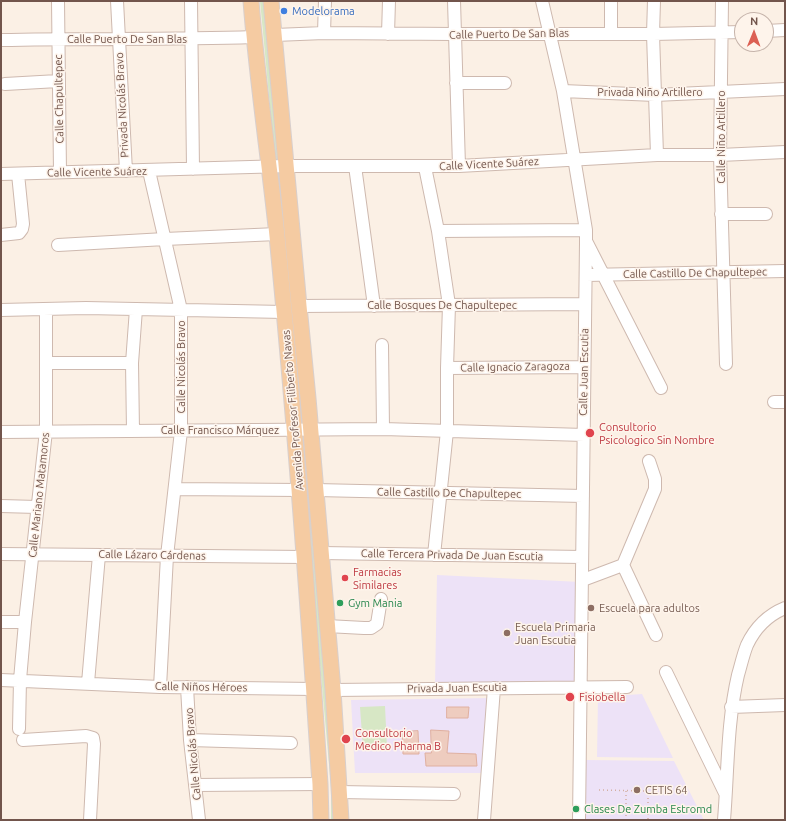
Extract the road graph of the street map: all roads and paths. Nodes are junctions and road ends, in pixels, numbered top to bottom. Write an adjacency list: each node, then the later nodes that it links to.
1 (58, 1): 25 (street, Calle Chapultepec)
2 (117, 1): 26 (street, Privada Nicolás Bravo)
3 (191, 1): 27 (street)
4 (250, 1): 24 (main road, Avenida Profesor Filiberto Navas)
5 (271, 1): 23 (main road, Avenida Profesor Filiberto Navas)
6 (324, 1): 17 (street)
7 (389, 1): 20 (street)
8 (454, 1): 21 (street)
9 (542, 1): 18 (street, Calle Juan Escutia)
10 (612, 1): 19 (street)
11 (654, 1): 22 (street)
12 (722, 1): 15 (street, Calle Niño Artillero)
13 (785, 30): 14 (street)
14 (774, 31)
15 (721, 32): 16 (street, Calle Puerto De San Blas); 22 (street, Calle Puerto De San Blas); 35 (street, Calle Niño Artillero)
16 (734, 32)
17 (324, 33): 20 (street, Calle Puerto De San Blas); 23 (street, Calle Puerto De San Blas)
18 (549, 33): 19 (street, Calle Puerto De San Blas); 21 (street, Calle Puerto De San Blas); 34 (street, Calle Juan Escutia)
19 (611, 33): 22 (street, Calle Puerto De San Blas)
20 (388, 34): 21 (street, Calle Puerto De San Blas)
21 (454, 34): 30 (street)
22 (653, 34): 36 (street)
23 (275, 36): 41 (main road, Avenida Profesor Filiberto Navas)
24 (253, 37): 27 (street, Calle Puerto De San Blas); 45 (main road, Avenida Profesor Filiberto Navas)
25 (58, 39): 26 (street, Calle Puerto De San Blas); 28 (street, Calle Puerto De San Blas); 29 (street, Calle Chapultepec)
26 (118, 39): 27 (street, Calle Puerto De San Blas); 47 (street, Privada Nicolás Bravo)
27 (191, 39): 46 (street)
28 (1, 40)
29 (58, 81): 32 (street); 49 (street, Calle Chapultepec)
30 (456, 83): 31 (street); 44 (street)
31 (505, 83)
32 (5, 84)
33 (785, 89): 35 (street, Privada Niño Artillero)
34 (564, 91): 36 (street, Privada Niño Artillero); 40 (street, Calle Juan Escutia)
35 (721, 92): 36 (street, Privada Niño Artillero); 39 (street, Calle Niño Artillero)
36 (655, 95): 38 (street)
37 (785, 152): 39 (street, Calle Vicente Suárez)
38 (657, 155): 39 (street, Calle Vicente Suárez); 40 (street, Calle Vicente Suárez)
39 (720, 155): 52 (street, Calle Niño Artillero)
40 (575, 160): 44 (street, Calle Vicente Suárez); 57 (street, Calle Juan Escutia)
41 (286, 166): 42 (street, Calle Vicente Suárez); 45 (street, Calle Vicente Suárez); 66 (main road, Avenida Profesor Filiberto Navas)
42 (355, 166): 43 (street, Calle Vicente Suárez); 67 (street)
43 (425, 166): 44 (street, Calle Vicente Suárez); 54 (street)
44 (459, 166)
45 (268, 168): 46 (street, Calle Vicente Suárez); 55 (main road, Avenida Profesor Filiberto Navas)
46 (193, 169): 48 (street, Calle Vicente Suárez)
47 (126, 171): 48 (street, Calle Vicente Suárez); 49 (street, Calle Vicente Suárez)
48 (149, 171): 58 (street, Calle Nicolás Bravo)
49 (60, 172): 51 (street, Calle Vicente Suárez)
50 (1, 174): 51 (street, Calle Vicente Suárez)
51 (18, 174): 56 (street)
52 (722, 214): 53 (street); 61 (street, Calle Niño Artillero)
53 (766, 214)
54 (438, 231): 57 (street); 65 (street)
55 (277, 234): 58 (street); 72 (main road, Avenida Profesor Filiberto Navas)
56 (1, 235)
57 (586, 236): 62 (street, Calle Juan Escutia); 63 (street)
58 (165, 239): 59 (street); 71 (street, Calle Nicolás Bravo)
59 (58, 245)
60 (785, 271): 61 (street, Calle Castillo De Chapultepec)
61 (723, 272): 63 (street, Calle Castillo De Chapultepec); 76 (street)
62 (586, 275): 63 (street, Calle Castillo De Chapultepec); 64 (street, Calle Juan Escutia)
63 (604, 275): 79 (street)
64 (585, 304): 65 (street, Calle Bosques De Chapultepec); 77 (street, Calle Juan Escutia)
65 (449, 305): 67 (street, Calle Bosques De Chapultepec); 78 (street)
66 (298, 306): 67 (street, Calle Bosques De Chapultepec); 82 (main road, Avenida Profesor Filiberto Navas)
67 (374, 306)
68 (46, 309): 69 (street); 70 (street); 74 (street, Calle Mariano Matamoros)
69 (136, 309): 71 (street); 75 (street)
70 (1, 310)
71 (181, 310): 72 (street); 85 (street, Calle Nicolás Bravo)
72 (284, 312): 81 (main road, Avenida Profesor Filiberto Navas)
73 (382, 345): 80 (street)
74 (46, 362): 75 (street); 83 (street, Calle Mariano Matamoros)
75 (132, 363): 84 (street)
76 (726, 364)
77 (584, 367): 78 (street, Calle Ignacio Zaragoza); 88 (street, Calle Juan Escutia)
78 (447, 368): 86 (street)
79 (661, 388)
80 (383, 429): 82 (street, Calle Francisco Márquez); 86 (street, Calle Francisco Márquez)
81 (295, 430): 82 (street, Calle Francisco Márquez); 85 (street, Calle Francisco Márquez); 91 (main road, Avenida Profesor Filiberto Navas)
82 (310, 430): 92 (main road, Avenida Profesor Filiberto Navas)
83 (46, 431): 84 (street, Calle Francisco Márquez); 87 (street, Calle Francisco Márquez); 96 (street, Calle Mariano Matamoros)
84 (133, 431): 85 (street, Calle Francisco Márquez)
85 (181, 431): 90 (street, Calle Nicolás Bravo)
86 (447, 431): 88 (street, Calle Francisco Márquez); 93 (street)
87 (1, 432)
88 (584, 435): 94 (street, Calle Juan Escutia)
89 (649, 461): 105 (street)
90 (175, 489): 91 (street); 102 (street, Calle Nicolás Bravo)
91 (300, 490): 103 (main road, Avenida Profesor Filiberto Navas)
92 (316, 490): 93 (street, Calle Castillo De Chapultepec); 97 (main road, Avenida Profesor Filiberto Navas)
93 (440, 493): 94 (street, Calle Castillo De Chapultepec); 101 (street)
94 (583, 496): 104 (street, Calle Juan Escutia)
95 (1, 506): 96 (street)
96 (37, 507): 99 (street, Calle Mariano Matamoros)
97 (321, 553): 101 (street, Calle Tercera Privada De Juan Escutia); 111 (main road, Avenida Profesor Filiberto Navas)
98 (1, 554): 99 (street, Calle Lázaro Cárdenas)
99 (33, 554): 100 (street, Calle Lázaro Cárdenas); 110 (street, Calle Mariano Matamoros)
100 (99, 554): 102 (street, Calle Lázaro Cárdenas); 116 (street)
101 (434, 555): 104 (street, Calle Tercera Privada De Juan Escutia)
102 (167, 556): 103 (street, Calle Lázaro Cárdenas); 117 (street, Calle Nicolás Bravo)
103 (304, 557): 122 (main road, Avenida Profesor Filiberto Navas)
104 (582, 557): 106 (street, Calle Juan Escutia)
105 (623, 565): 106 (street); 112 (street)
106 (583, 580): 121 (street, Calle Juan Escutia)
107 (381, 599): 111 (street)
108 (785, 608): 125 (street)
109 (1, 622): 110 (street)
110 (25, 622): 115 (street, Calle Mariano Matamoros)
111 (328, 626): 123 (main road, Avenida Profesor Filiberto Navas)
112 (656, 635)
113 (666, 672): 134 (street)
114 (1, 680): 115 (street, Calle Niños Héroes)
115 (20, 680): 116 (street, Calle Niños Héroes); 135 (street, Calle Mariano Matamoros)
116 (88, 683): 117 (street, Calle Niños Héroes)
117 (160, 686): 118 (street, Calle Niños Héroes)
118 (187, 687): 122 (street, Calle Niños Héroes); 126 (street, Calle Nicolás Bravo)
119 (627, 687): 121 (street, Privada Juan Escutia)
120 (494, 688): 121 (street, Privada Juan Escutia); 123 (street, Privada Juan Escutia); 139 (street)
121 (581, 688): 140 (street, Calle Juan Escutia)
122 (314, 689): 128 (main road, Avenida Profesor Filiberto Navas)
123 (333, 690): 132 (main road, Avenida Profesor Filiberto Navas)
124 (785, 705): 125 (street)
125 (731, 707): 134 (street)
126 (190, 740): 127 (street); 129 (street, Calle Nicolás Bravo)
127 (291, 743)
128 (320, 784): 129 (street); 137 (main road, Avenida Profesor Filiberto Navas)
129 (195, 785): 136 (street, Calle Nicolás Bravo)
130 (599, 790): 131 (path)
131 (626, 790): 141 (path); 142 (path)
132 (340, 792): 133 (street); 138 (main road, Avenida Profesor Filiberto Navas)
133 (454, 794)
134 (726, 794): 143 (street)
135 (90, 820)
136 (199, 820)
137 (321, 820)
138 (341, 820)
139 (484, 820)
140 (578, 820)
141 (626, 820)
142 (648, 820)
143 (724, 820)

